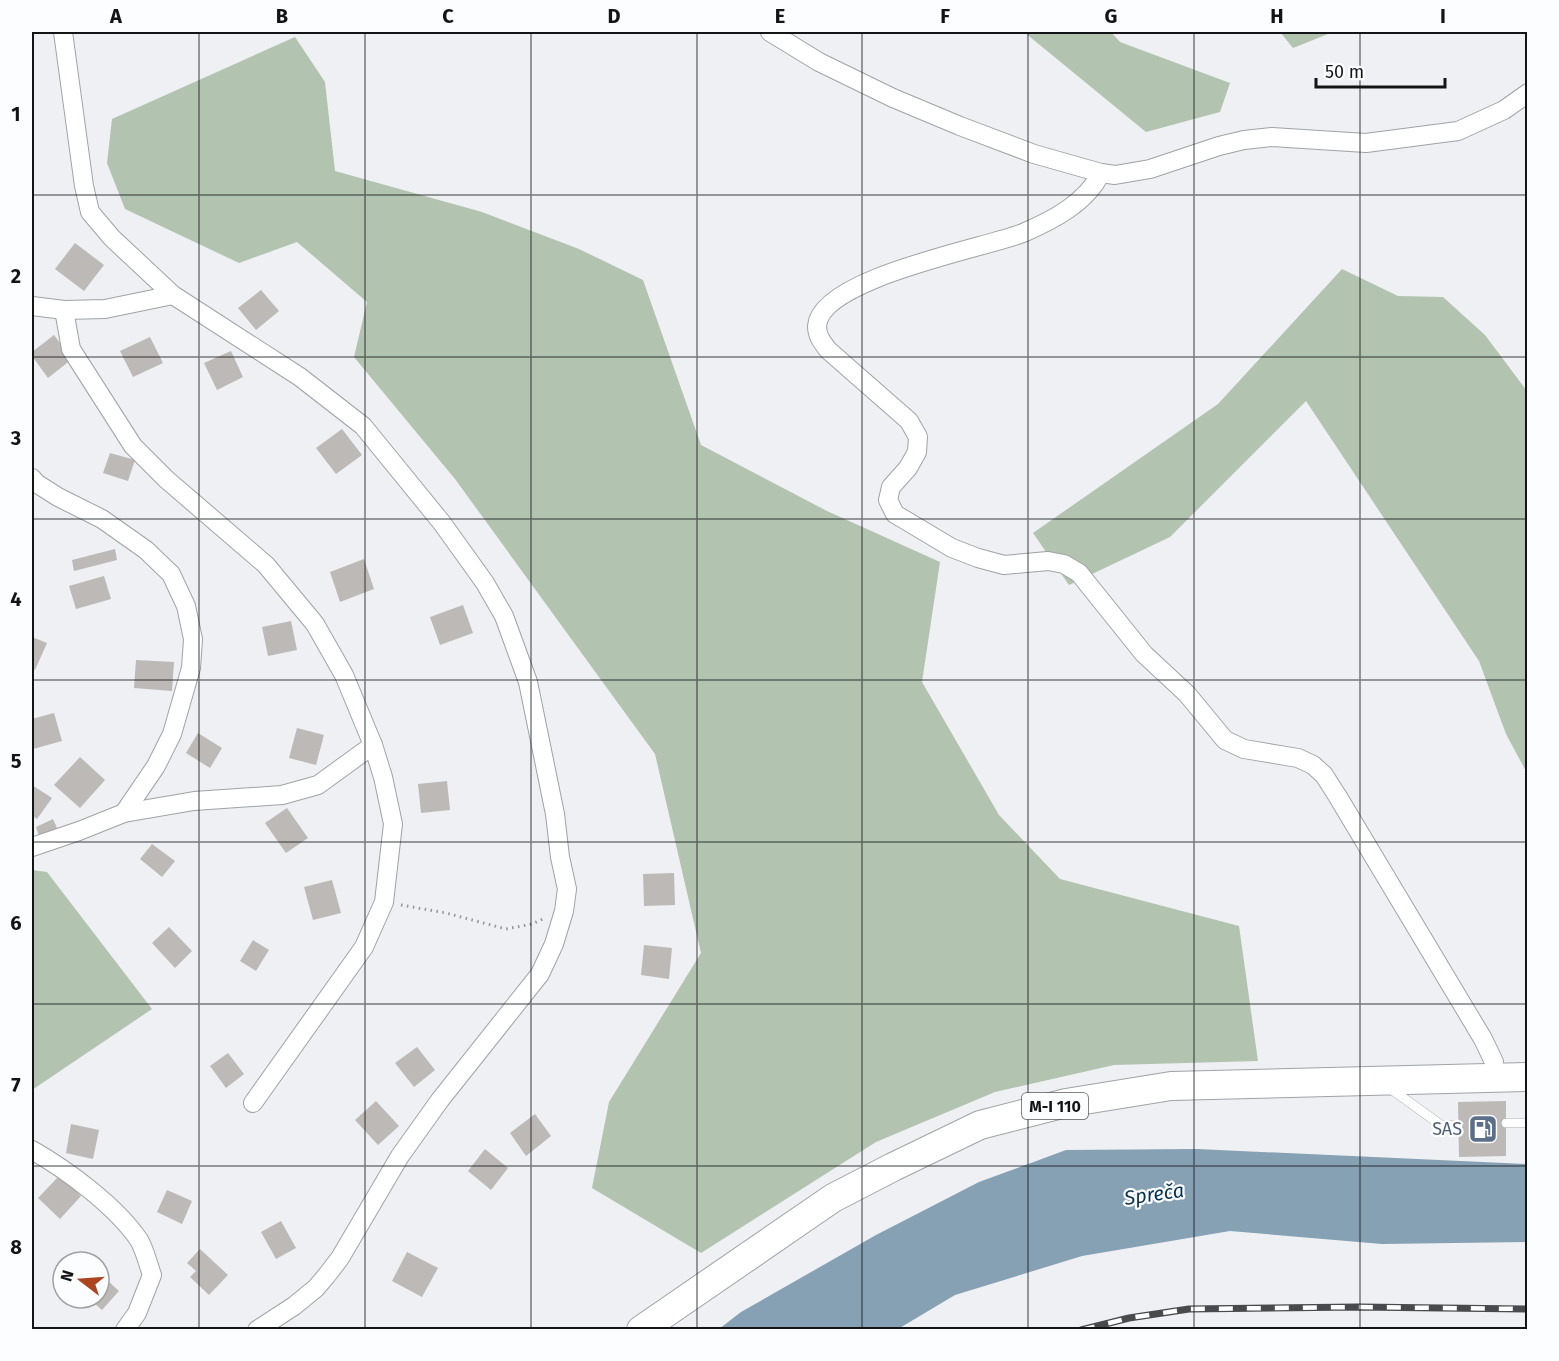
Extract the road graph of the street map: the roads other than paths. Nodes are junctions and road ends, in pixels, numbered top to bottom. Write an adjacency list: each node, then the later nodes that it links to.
1 (63, 32): 5 (street)
2 (770, 32): 4 (street)
3 (1527, 93): 4 (street)
4 (1101, 174): 12 (street)
5 (173, 295): 7 (street); 21 (street)
6 (32, 306): 7 (street)
7 (64, 310): 9 (street)
8 (32, 478): 10 (street)
9 (373, 745): 10 (street); 15 (street)
10 (124, 813): 11 (street)
11 (32, 847)
12 (1495, 1077): 13 (main road, M-I 110); 14 (main road, M-I 110)
13 (1527, 1077)
14 (1380, 1080): 18 (lane); 22 (main road, M-I 110)
15 (253, 1103)
16 (1506, 1123): 17 (lane)
17 (1527, 1123)
18 (1458, 1125)
19 (32, 1150): 20 (street)
20 (125, 1329)
21 (258, 1329)
22 (641, 1329)

